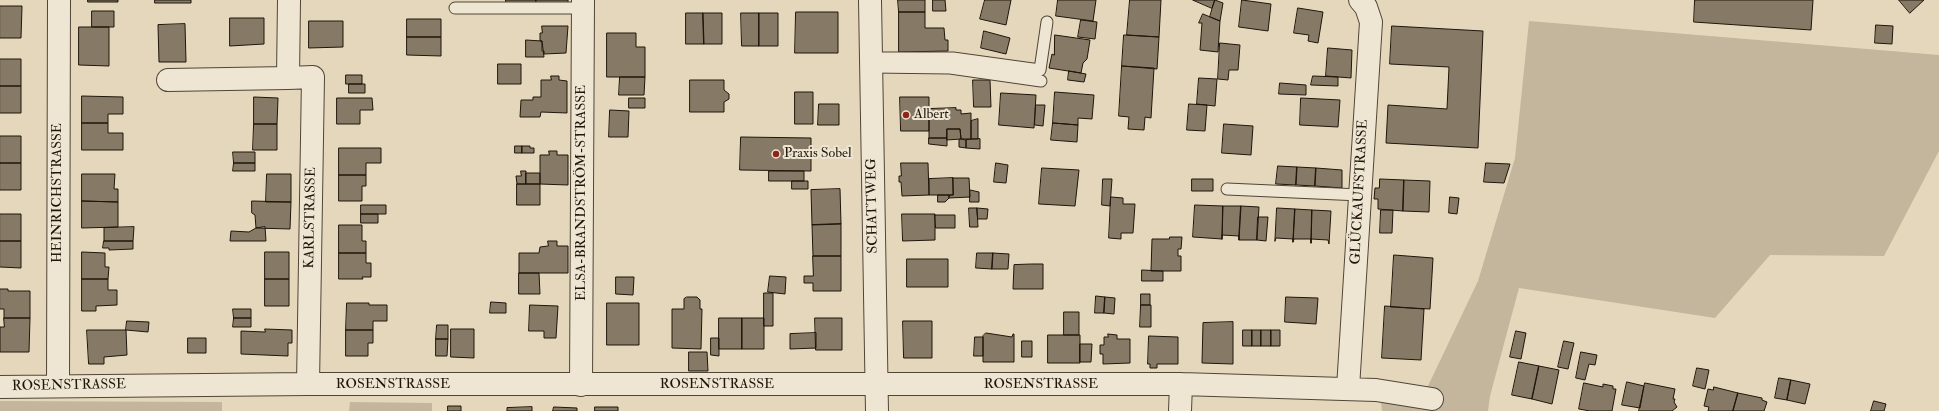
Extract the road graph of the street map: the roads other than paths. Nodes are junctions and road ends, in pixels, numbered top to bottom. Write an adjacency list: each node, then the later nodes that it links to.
1 (59, 0): 18 (street, HEINRICHSTRASSE)
2 (289, 0): 9 (street)
3 (870, 0): 8 (street, SCHATTWEG)
4 (1360, 0): 13 (street, GLÜCKAUFSTRASSE)
5 (583, 4): 6 (lane); 16 (street, ELSA-BRANDSTRÖM-STRASSE)
6 (455, 8)
7 (1047, 22): 8 (lane)
8 (872, 63): 11 (lane); 17 (street, SCHATTWEG)
9 (288, 78): 10 (street); 14 (street, KARLSTRASSE)
10 (168, 80)
11 (1041, 81)
12 (1227, 189): 13 (lane)
13 (1360, 195): 20 (street, GLÜCKAUFSTRASSE)
14 (308, 384): 16 (street, ROSENSTRASSE); 18 (street, ROSENSTRASSE)
15 (1181, 384): 17 (street, ROSENSTRASSE); 20 (street, ROSENSTRASSE); 23 (street)
16 (581, 385): 17 (street, ROSENSTRASSE)
17 (877, 385): 22 (street, SCHATTWEG)
18 (58, 386): 19 (street, ROSENSTRASSE)
19 (0, 387)
20 (1348, 388): 21 (street, ROSENSTRASSE)
21 (1432, 400)
22 (877, 411)
23 (1180, 411)

